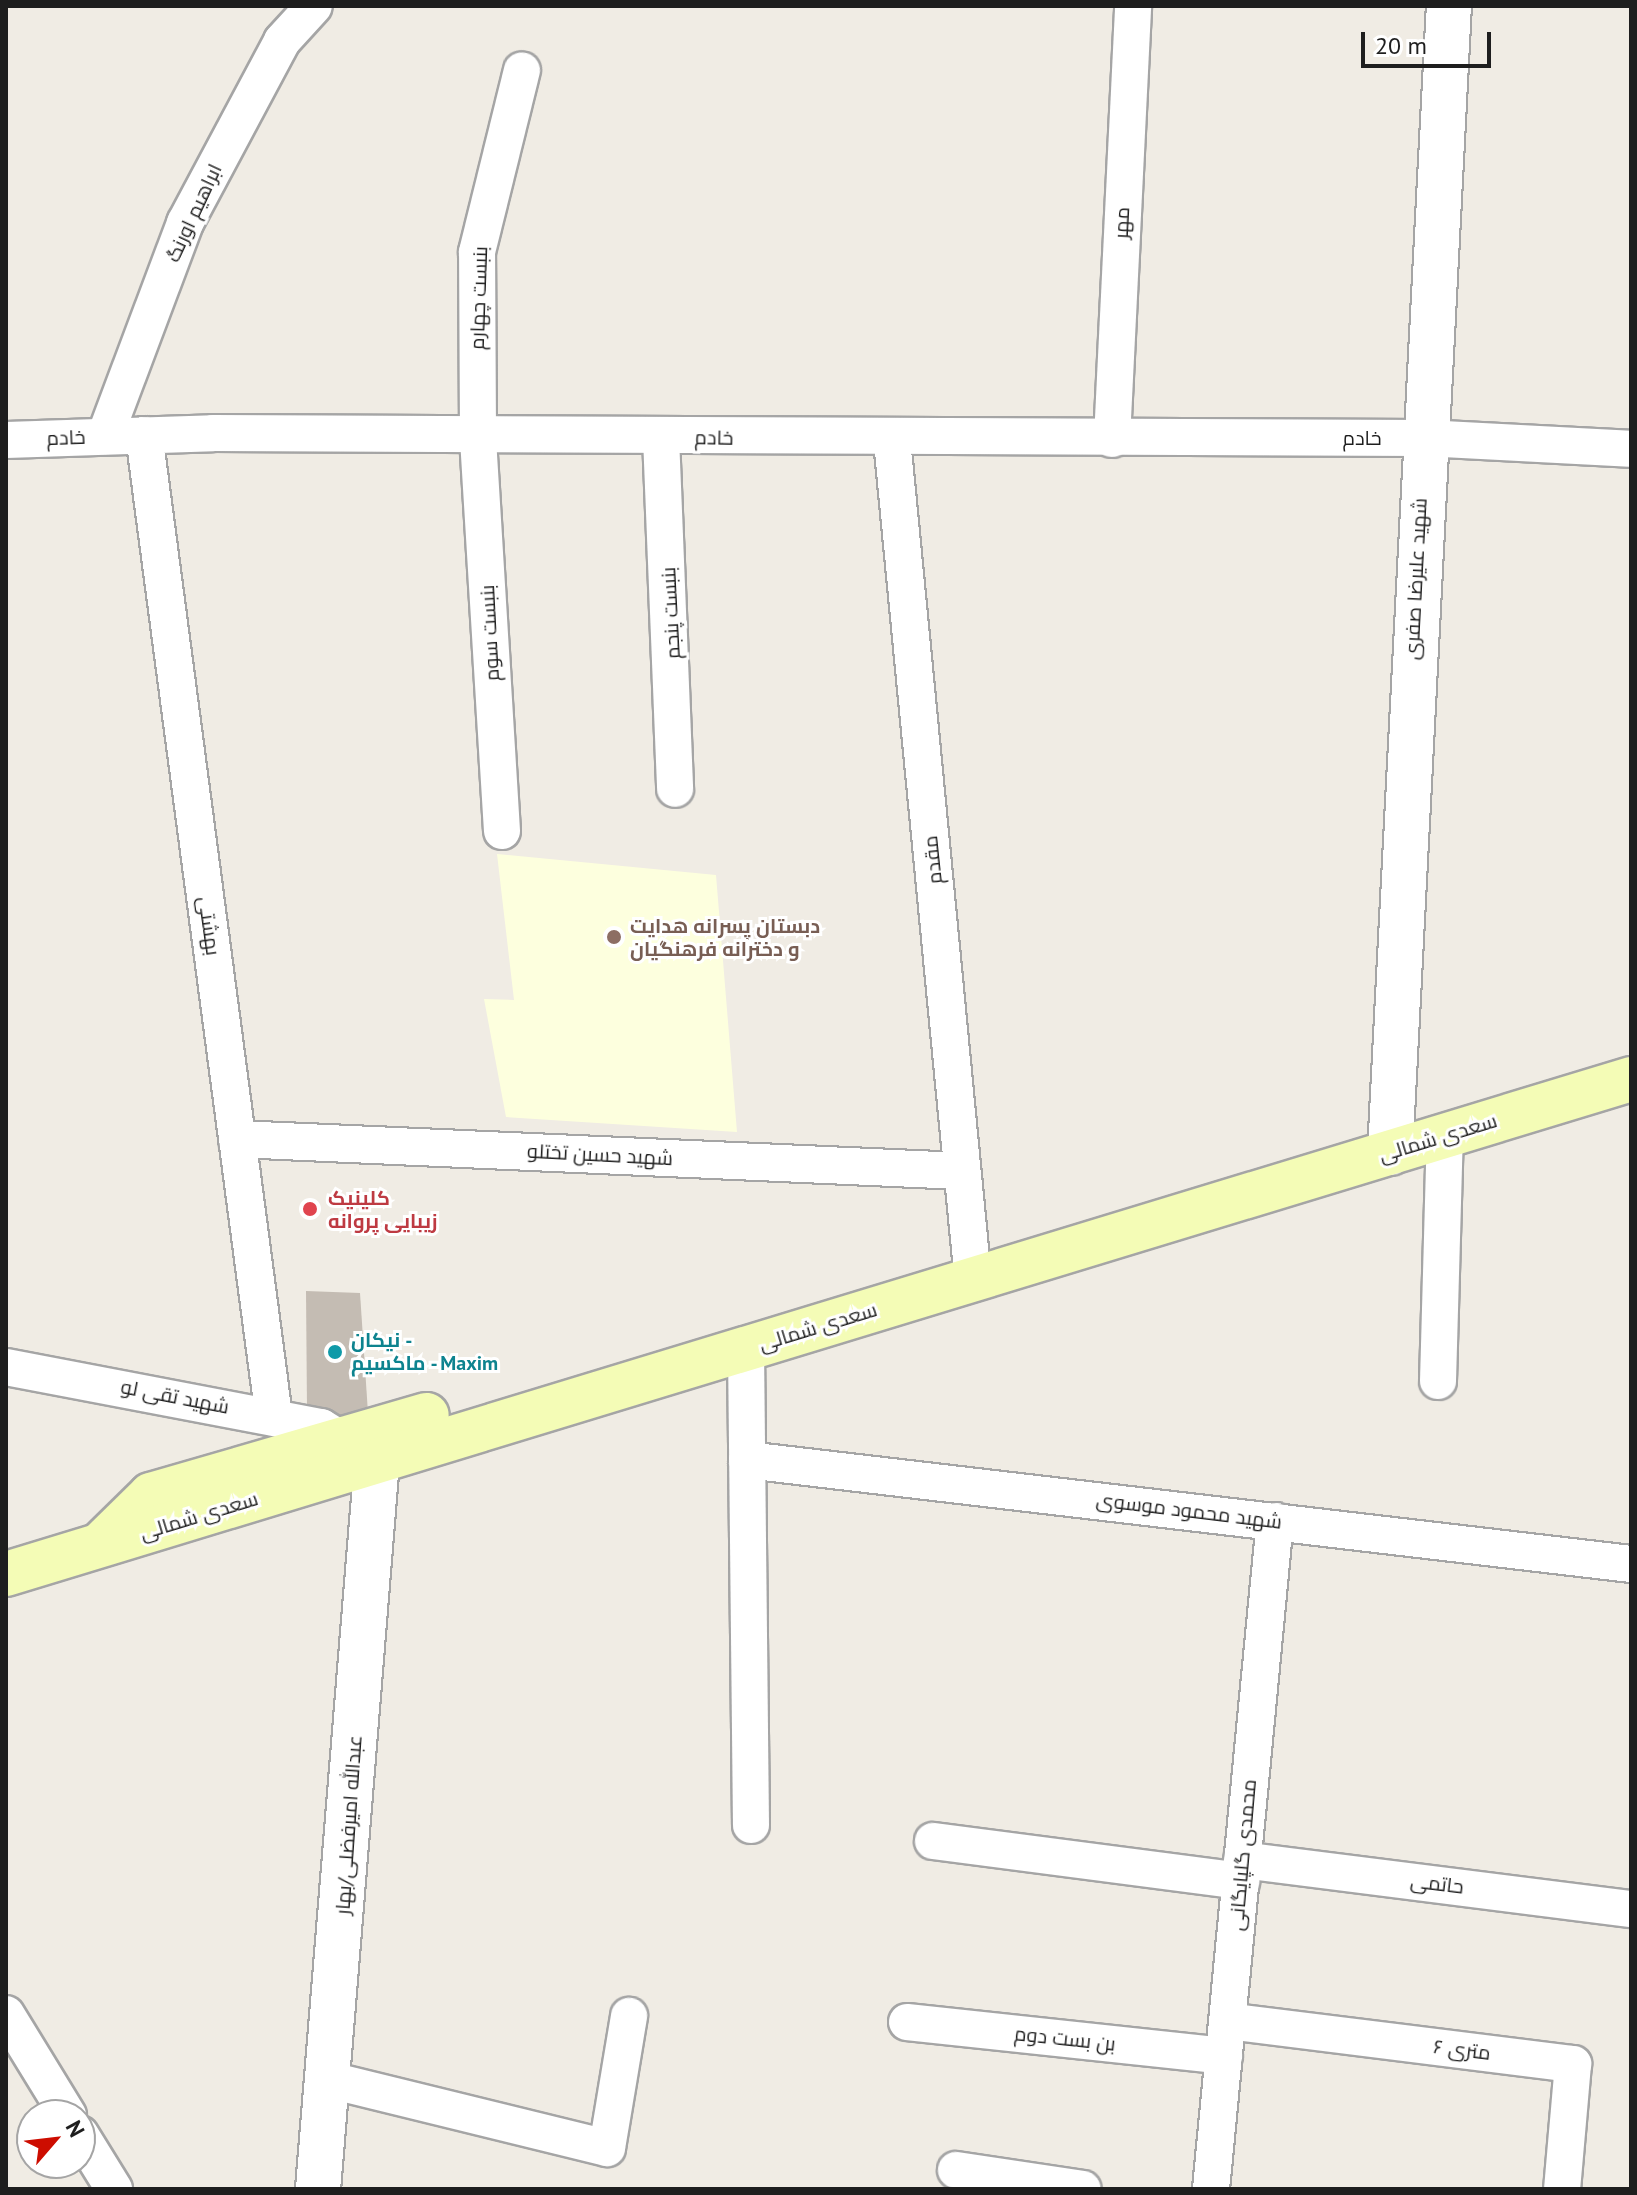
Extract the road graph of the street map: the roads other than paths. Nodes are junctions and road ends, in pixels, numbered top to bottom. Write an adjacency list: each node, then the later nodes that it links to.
1 (314, 6): 7 (street, ابراهیم اورنگ)
2 (1133, 6): 10 (street, مهر)
3 (1449, 6): 9 (street, شهید علیرضا صفری)
4 (522, 70): 5 (street, بنبست چهارم)
5 (478, 434): 6 (street, خادم); 8 (street, خادم); 15 (street, بنبست سوم)
6 (144, 435): 7 (street, خادم); 18 (street, بهشتی)
7 (105, 436): 11 (street, خادم)
8 (661, 437): 12 (street, خادم); 14 (street, بنبست پنجم)
9 (1423, 438): 10 (street, خادم); 13 (street, خادم); 19 (street, شهید علیرضا صفری)
10 (1112, 439): 12 (street, خادم)
11 (6, 440)
12 (892, 440): 20 (street, مقدم)
13 (1631, 449)
14 (675, 789)
15 (502, 831)
16 (1631, 1079): 17 (main road, سعدی شمالی)
17 (1445, 1136): 19 (main road, سعدی شمالی); 24 (street)
18 (237, 1139): 20 (street, شهید حسین تختلو); 25 (street, بهشتی)
19 (1390, 1153): 21 (main road, سعدی شمالی)
20 (962, 1171): 21 (street, مقدم)
21 (973, 1280): 22 (main road, سعدی شمالی)
22 (746, 1349): 26 (main road, سعدی شمالی); 27 (street)
23 (6, 1367): 25 (street, شهید تقی لو)
24 (1438, 1381)
25 (274, 1417): 26 (street, شهید تقی لو)
26 (359, 1450): 30 (main road, سعدی شمالی); 40 (street, عبدالله امیرفضلی/بهار)
27 (747, 1460): 28 (street, شهید محمود موسوی); 31 (street)
28 (1275, 1521): 29 (street, شهید محمود موسوی); 33 (street, محمدی گلپایگانی)
29 (1631, 1564)
30 (6, 1574)
31 (751, 1825)
32 (933, 1841): 33 (street, حاتمی)
33 (1242, 1870): 34 (street, حاتمی); 37 (street, محمدی گلپایگانی)
34 (1631, 1909)
35 (6, 2014): 41 (street)
36 (629, 2016): 40 (street)
37 (1227, 2021): 39 (street, محمدی گلپایگانی); 48 (street, ۶ متری)
38 (907, 2022): 39 (street, بن بست دوم)
39 (1224, 2056): 47 (street, محمدی گلپایگانی)
40 (330, 2080): 45 (street, عبدالله امیرفضلی/بهار)
41 (58, 2099)
42 (96, 2160): 44 (street)
43 (956, 2170): 46 (street)
44 (114, 2189)
45 (318, 2189)
46 (1083, 2189)
47 (1211, 2189)
48 (1562, 2189)

